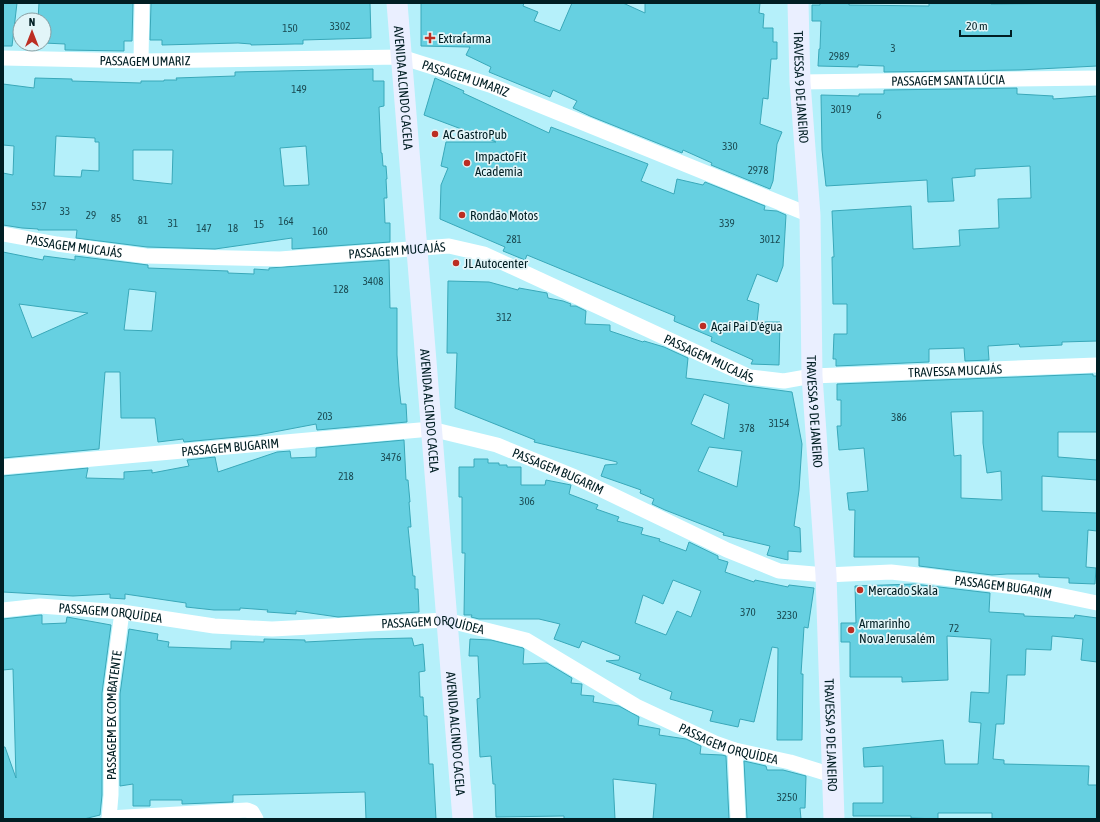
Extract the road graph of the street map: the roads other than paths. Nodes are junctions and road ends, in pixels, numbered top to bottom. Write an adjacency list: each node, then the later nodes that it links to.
1 (142, 3): 6 (street)
2 (397, 3): 4 (main road, AVENIDA ALCINDO CACELA)
3 (798, 3): 8 (main road, TRAVESSA 9 DE JANEIRO)
4 (402, 57): 6 (street, PASSAGEM UMARIZ); 9 (street, PASSAGEM UMARIZ); 11 (main road, AVENIDA ALCINDO CACELA)
5 (3, 58): 6 (street, PASSAGEM UMARIZ)
6 (141, 62)
7 (1097, 78): 8 (street, PASSAGEM SANTA LÚCIA)
8 (800, 82): 9 (main road, TRAVESSA 9 DE JANEIRO)
9 (810, 215): 13 (main road, TRAVESSA 9 DE JANEIRO)
10 (3, 234): 11 (street, PASSAGEM MUCAJÁS)
11 (416, 247): 13 (street, PASSAGEM MUCAJÁS); 14 (main road, AVENIDA ALCINDO CACELA)
12 (1097, 365): 13 (street, TRAVESSA MUCAJÁS)
13 (812, 376): 16 (main road, TRAVESSA 9 DE JANEIRO)
14 (431, 429): 15 (street, PASSAGEM BUGARIM); 16 (street, PASSAGEM BUGARIM); 20 (main road, AVENIDA ALCINDO CACELA)
15 (3, 466)
16 (826, 575): 17 (street, PASSAGEM BUGARIM); 22 (main road, TRAVESSA 9 DE JANEIRO)
17 (1097, 603)
18 (3, 610): 19 (street, PASSAGEM ORQUÍDEA)
19 (122, 612): 20 (street, PASSAGEM ORQUÍDEA); 23 (street, PASSAGEM EX COMBATENTE)
20 (446, 620): 21 (street, PASSAGEM ORQUÍDEA); 25 (main road, AVENIDA ALCINDO CACELA)
21 (736, 750): 22 (street, PASSAGEM ORQUÍDEA); 26 (street)
22 (832, 775): 27 (main road, TRAVESSA 9 DE JANEIRO)
23 (109, 819): 24 (street)
24 (256, 819)
25 (463, 819)
26 (738, 819)
27 (834, 819)

